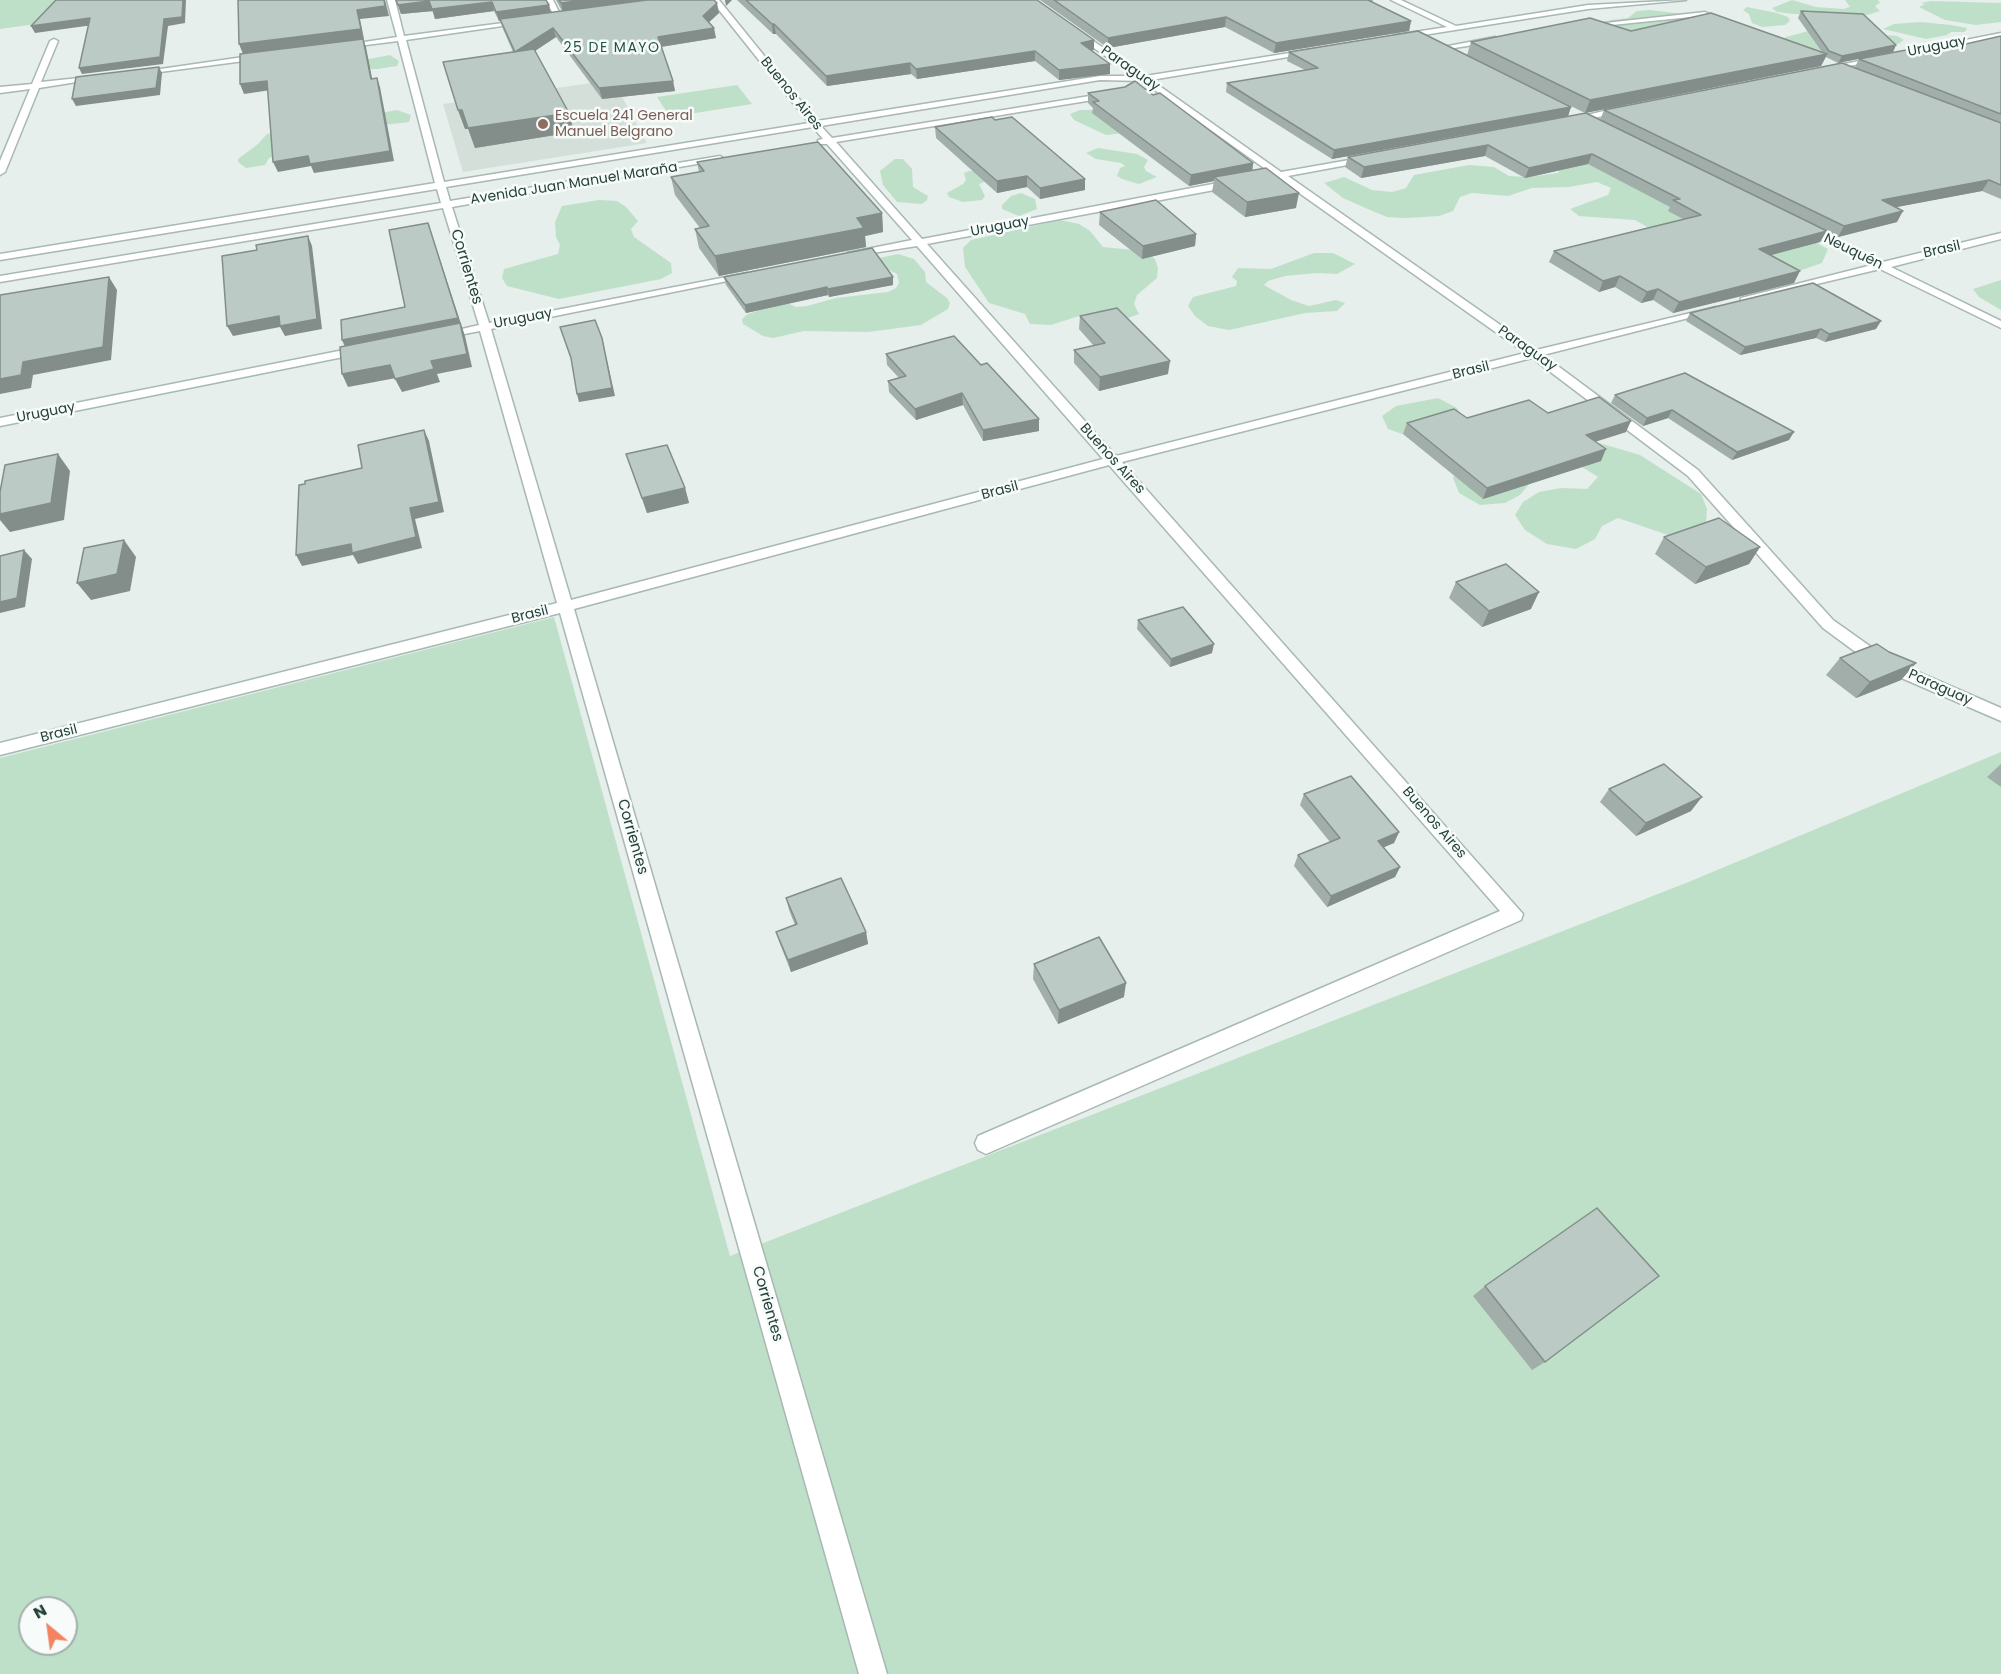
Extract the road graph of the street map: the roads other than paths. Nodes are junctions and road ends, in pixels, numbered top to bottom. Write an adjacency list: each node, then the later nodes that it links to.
1 (391, 0): 17 (street, Corrientes)
2 (549, 0): 7 (street)
3 (715, 0): 38 (street, Buenos Aires)
4 (1395, 0): 13 (street)
5 (1682, 0): 13 (street)
6 (572, 16): 7 (street)
7 (560, 18): 8 (street)
8 (549, 19)
9 (1059, 20): 31 (street, Paraguay)
10 (538, 21): 17 (street)
11 (1571, 27): 12 (street)
12 (1735, 27)
13 (1455, 28): 14 (street)
14 (1415, 34): 16 (street); 21 (street)
15 (2001, 35): 26 (street, Uruguay)
16 (1391, 38)
17 (403, 39): 20 (street); 46 (street, Corrientes)
18 (1501, 39): 21 (street)
19 (54, 41): 32 (street)
20 (332, 48)
21 (1442, 48): 24 (street)
22 (1321, 50): 31 (street, Avenida Juan Manuel Maraña)
23 (273, 55): 28 (street)
24 (1462, 58)
25 (1813, 58): 26 (street)
26 (1835, 67): 27 (street, Uruguay); 29 (street)
27 (1812, 71)
28 (124, 75)
29 (1857, 75)
30 (112, 76): 32 (street)
31 (1145, 79): 38 (street, Avenida Juan Manuel Maraña); 40 (street, Avenida Juan Manuel Maraña); 45 (street, Paraguay)
32 (34, 87): 33 (street); 44 (street)
33 (0, 90)
34 (1641, 106): 36 (street)
35 (1563, 108): 36 (street)
36 (1583, 118): 37 (street); 39 (street)
37 (1560, 122)
38 (814, 123): 40 (street, Buenos Aires); 46 (street, Avenida Juan Manuel Maraña)
39 (1594, 123)
40 (829, 141): 41 (street, Avenida Juan Manuel Maraña); 50 (street, Buenos Aires)
41 (806, 145)
42 (1385, 155): 45 (street, Uruguay)
43 (736, 157): 47 (street, Avenida Juan Manuel Maraña)
44 (0, 172)
45 (1280, 175): 50 (street, Uruguay); 60 (street, Paraguay)
46 (440, 184): 47 (street, Corrientes); 51 (street, Avenida Juan Manuel Maraña)
47 (447, 205): 55 (street, Avenida Juan Manuel Maraña); 57 (street, Corrientes)
48 (1795, 223): 53 (street, Neuquén)
49 (2001, 236): 53 (street, Brasil)
50 (918, 242): 52 (street, Uruguay); 62 (street, Buenos Aires)
51 (0, 257)
52 (836, 258)
53 (1879, 265): 56 (street, Neuquén); 60 (street, Brasil)
54 (754, 274): 57 (street, Uruguay)
55 (0, 279)
56 (2001, 325)
57 (485, 327): 58 (street, Uruguay); 63 (street, Corrientes)
58 (427, 338)
59 (381, 347): 61 (street, Uruguay)
60 (1535, 355): 62 (street, Brasil); 64 (street, Paraguay)
61 (0, 422)
62 (1114, 460): 63 (street, Brasil); 66 (street, Buenos Aires)
63 (566, 606): 65 (street, Brasil); 67 (street, Corrientes)
64 (2001, 715)
65 (0, 749)
66 (986, 1143)
67 (873, 1674)

